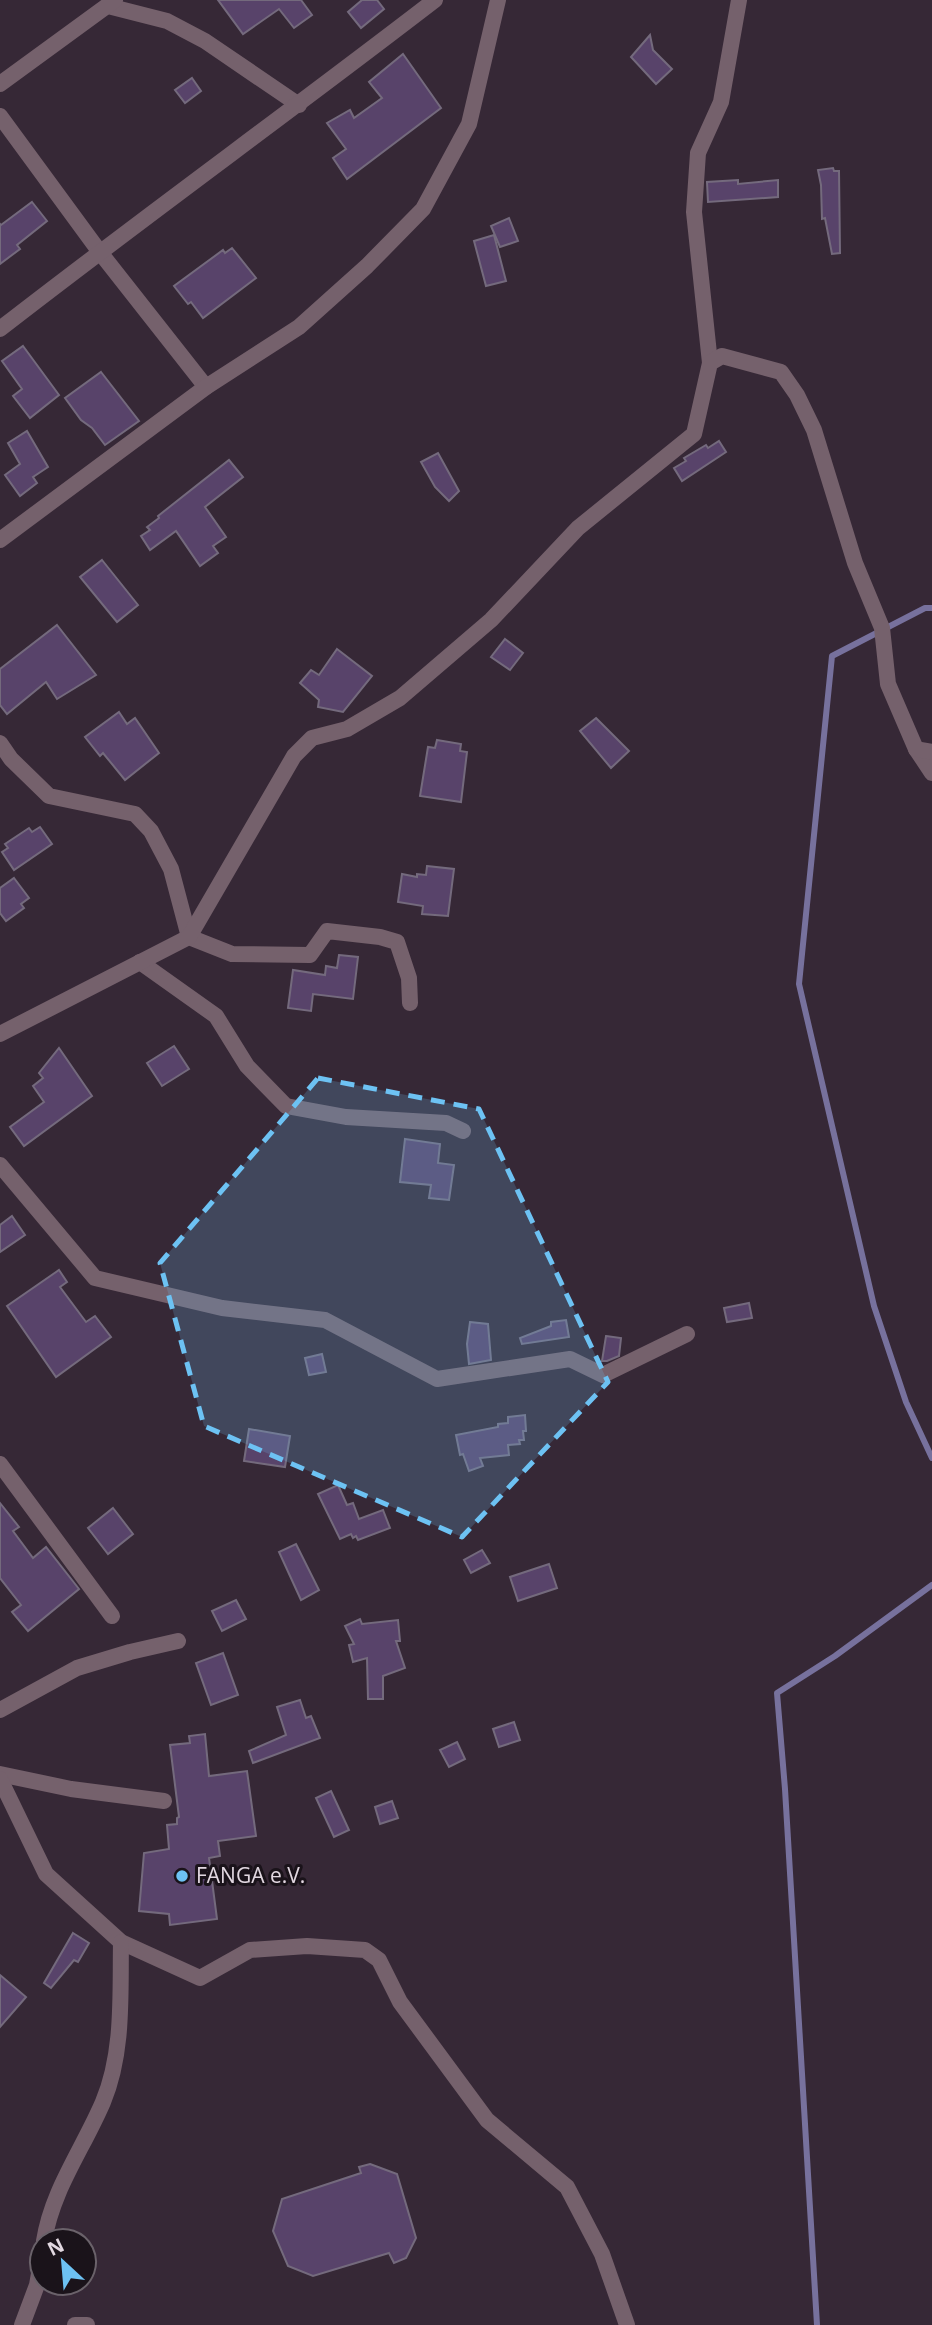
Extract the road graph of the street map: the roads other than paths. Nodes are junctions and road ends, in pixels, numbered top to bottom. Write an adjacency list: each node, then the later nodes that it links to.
1 (435, 0): 6 (street)
2 (498, 0): 11 (street)
3 (739, 0): 10 (street)
4 (112, 3): 5 (street); 6 (street)
5 (0, 84)
6 (299, 105): 8 (street)
7 (0, 116): 8 (street)
8 (99, 251): 9 (street); 11 (street)
9 (0, 328)
10 (709, 363): 14 (street); 17 (street)
11 (206, 387): 12 (street)
12 (0, 540)
13 (0, 743): 15 (street)
14 (924, 751): 16 (street)
15 (5, 763): 17 (street)
16 (932, 773)
17 (189, 937): 18 (street); 19 (street)
18 (140, 962): 20 (street); 21 (street)
19 (410, 1003)
20 (0, 1034)
21 (463, 1131)
22 (0, 1165): 23 (street)
23 (687, 1334)
24 (0, 1464): 25 (street)
25 (112, 1616)
26 (178, 1641): 27 (street)
27 (0, 1710)
28 (0, 1777): 29 (street); 30 (street)
29 (164, 1801)
30 (121, 1941): 31 (street); 36 (street)
31 (46, 2227)
32 (32, 2297): 33 (street)
33 (22, 2325)
34 (75, 2325): 35 (street)
35 (87, 2325)
36 (627, 2325)

